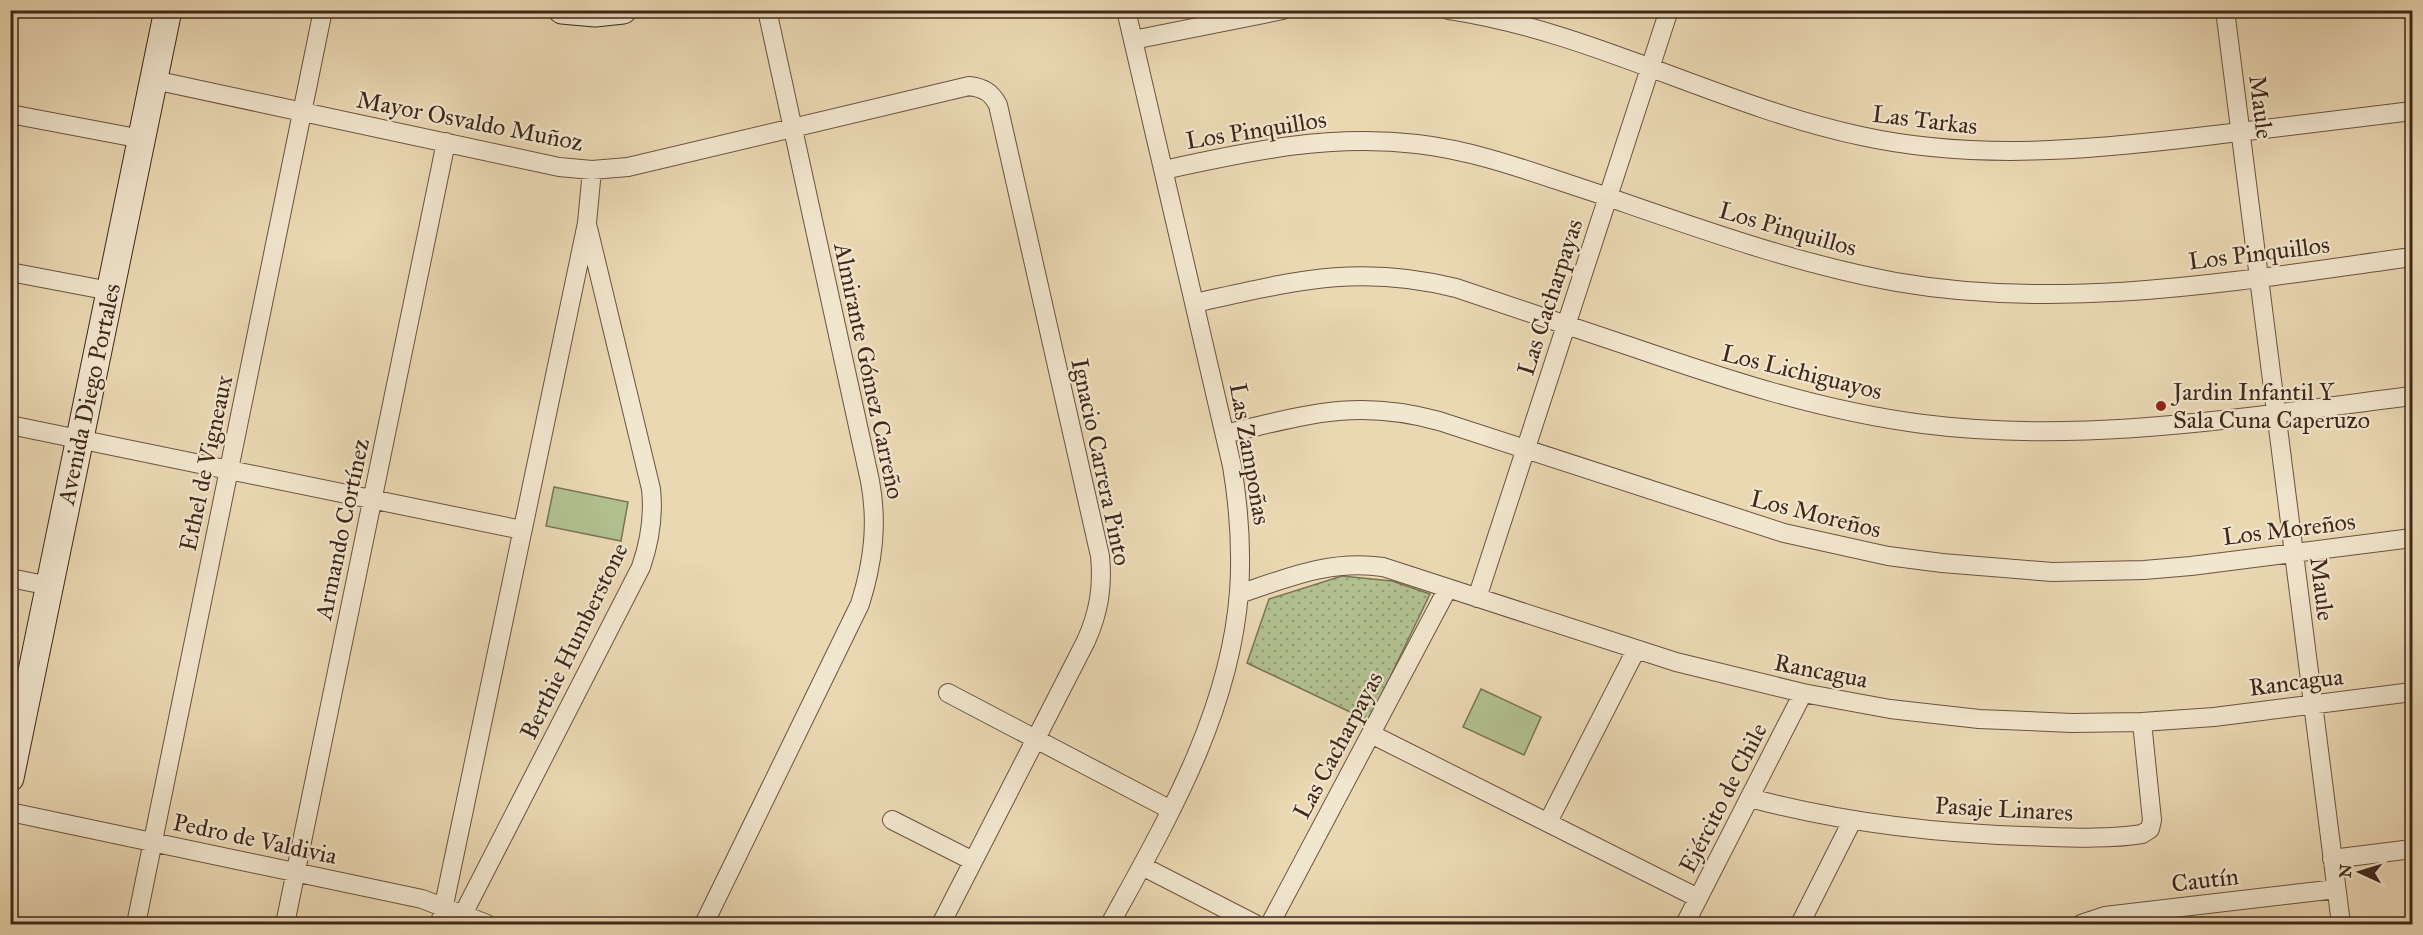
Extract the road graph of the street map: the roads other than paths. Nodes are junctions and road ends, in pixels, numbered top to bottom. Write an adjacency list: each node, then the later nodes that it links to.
1 (168, 10): 14 (street, Avenida Diego Portales)
2 (323, 10): 17 (street, Ethel de Vigneaux)
3 (562, 10): 11 (street)
4 (623, 10): 11 (street)
5 (766, 10): 19 (street, Almirante Gómez Carreño)
6 (1126, 10): 12 (street, Las Zampoñas)
7 (1283, 10): 12 (street)
8 (1449, 10): 13 (street, Las Tarkas)
9 (1669, 10): 13 (street, Las Cacharpayas)
10 (2225, 10): 20 (street, Maule)
11 (595, 12)
12 (1133, 40): 24 (street, Las Zampoñas)
13 (1650, 69): 20 (street, Las Tarkas); 25 (street, Las Cacharpayas)
14 (154, 80): 17 (street, Mayor Osvaldo Muñoz); 21 (street, Avenida Diego Portales)
15 (987, 90): 19 (street, Mayor Osvaldo Muñoz); 57 (street, Ignacio Carrera Pinto)
16 (2412, 111): 20 (street, Las Tarkas)
17 (302, 112): 22 (street, Mayor Osvaldo Muñoz); 39 (street, Ethel de Vigneaux)
18 (10, 114): 21 (street)
19 (792, 128): 23 (street, Mayor Osvaldo Muñoz); 79 (street, Almirante Gómez Carreño)
20 (2240, 132): 29 (street, Maule)
21 (142, 139): 30 (street, Avenida Diego Portales)
22 (446, 142): 23 (street, Mayor Osvaldo Muñoz); 40 (street, Armando Cortínez)
23 (592, 170): 26 (street, Berthie Humberstone)
24 (1164, 170): 25 (street, Los Pinquillos); 31 (street, Las Zampoñas)
25 (1608, 197): 29 (street, Los Pinquillos); 32 (street, Las Cacharpayas)
26 (587, 223): 41 (street, Berthie Humberstone); 74 (street, Berthie Humberstone)
27 (2412, 257): 29 (street, Los Pinquillos)
28 (10, 272): 30 (street)
29 (2258, 278): 34 (street, Maule)
30 (110, 291): 37 (street, Avenida Diego Portales)
31 (1195, 303): 32 (street, Los Lichiguayos); 36 (street, Las Zampoñas)
32 (1566, 325): 34 (street, Los Lichiguayos); 38 (street, Las Cacharpayas)
33 (2412, 396): 34 (street, Los Lichiguayos)
34 (2276, 413): 43 (street, Maule)
35 (10, 425): 37 (street)
36 (1225, 434): 38 (street, Los Moreños); 47 (street, Las Zampoñas)
37 (80, 439): 39 (street); 45 (street, Avenida Diego Portales)
38 (1526, 449): 43 (street, Los Moreños); 48 (street, Las Cacharpayas)
39 (229, 470): 40 (street); 65 (street, Ethel de Vigneaux)
40 (372, 499): 41 (street); 70 (street, Armando Cortínez)
41 (522, 530): 73 (street, Berthie Humberstone)
42 (2412, 538): 43 (street, Los Moreños)
43 (2294, 553): 53 (street, Maule)
44 (10, 578): 45 (street)
45 (50, 586): 55 (street, Avenida Diego Portales)
46 (1448, 588): 47 (street, Rancagua); 48 (street, Rancagua); 56 (street, Las Cacharpayas)
47 (1239, 594): 60 (street, Las Zampoñas)
48 (1477, 598): 49 (street, Rancagua)
49 (1636, 650): 52 (street, Rancagua); 64 (street)
50 (2412, 692): 53 (street, Rancagua)
51 (948, 693): 57 (street)
52 (1803, 693): 54 (street, Rancagua); 59 (street, Ejército de Chile)
53 (2313, 705): 54 (street, Rancagua); 67 (street, Maule)
54 (2142, 722): 63 (street, Pasaje Linares)
55 (16, 728): 58 (street, Avenida Diego Portales)
56 (1371, 734): 64 (street); 83 (street, Las Cacharpayas)
57 (1036, 738): 60 (street); 68 (street, Ignacio Carrera Pinto)
58 (10, 778)
59 (1750, 798): 63 (street, Pasaje Linares); 72 (street, Ejército de Chile)
60 (1171, 810): 69 (street, Las Zampoñas)
61 (10, 813): 65 (street, Pedro de Valdivia)
62 (892, 820): 68 (street)
63 (1852, 821): 85 (street)
64 (1548, 822): 72 (street)
65 (153, 842): 70 (street, Pedro de Valdivia); 75 (street, Ethel de Vigneaux)
66 (2412, 849): 67 (street)
67 (2332, 859): 71 (street, Maule)
68 (973, 861): 80 (street, Ignacio Carrera Pinto)
69 (1142, 866): 81 (street, Las Zampoñas); 82 (street)
70 (296, 872): 73 (street, Pedro de Valdivia); 76 (street, Armando Cortínez)
71 (2336, 889): 86 (street, Cautín); 87 (street, Maule)
72 (1698, 898): 84 (street, Ejército de Chile)
73 (443, 905): 74 (street, Pedro de Valdivia); 77 (street, Berthie Humberstone)
74 (460, 919): 78 (street, Pedro de Valdivia)
75 (136, 924)
76 (285, 924)
77 (440, 924)
78 (487, 924)
79 (704, 924)
80 (941, 924)
81 (1110, 924)
82 (1255, 924)
83 (1270, 924)
84 (1685, 924)
85 (1800, 924)
86 (2081, 924)
87 (2341, 924)

